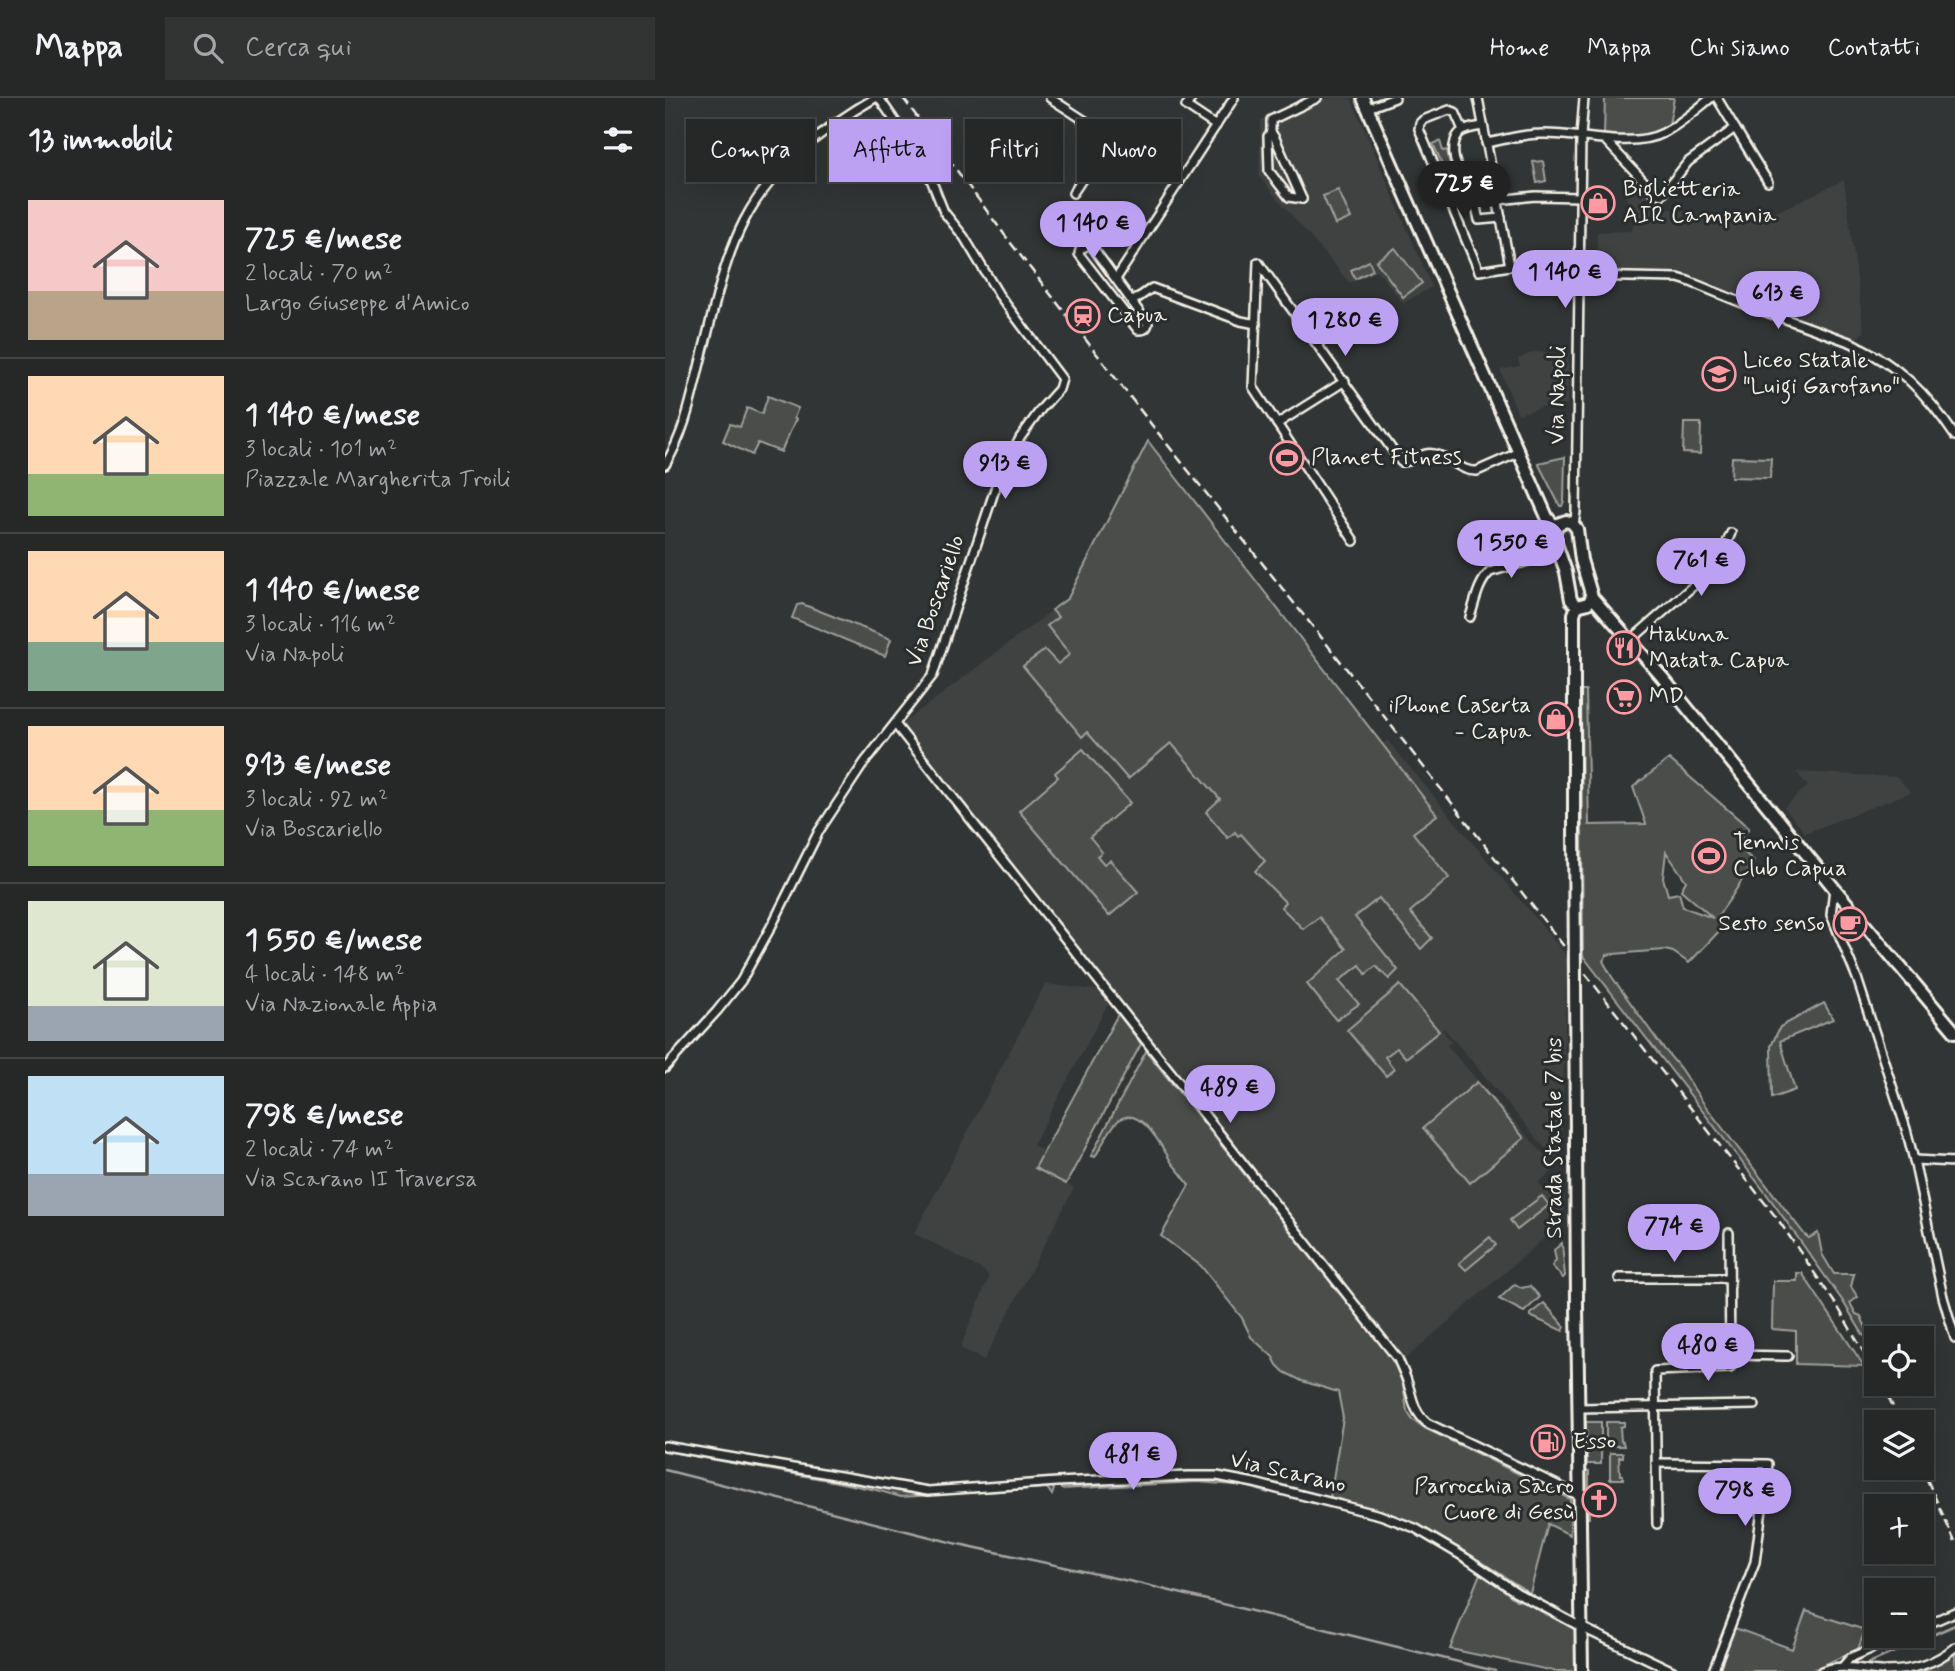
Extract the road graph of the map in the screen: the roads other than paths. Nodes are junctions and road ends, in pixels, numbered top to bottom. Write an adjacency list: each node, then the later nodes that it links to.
1 (877, 98): 43 (street); 53 (street, Via Boscariello)
2 (1050, 98): 11 (street)
3 (1192, 98): 12 (street)
4 (1234, 98): 12 (street)
5 (1317, 98): 16 (street)
6 (1395, 98): 10 (street)
7 (1478, 98): 13 (street)
8 (1584, 98): 17 (street, Via Napoli)
9 (1714, 98): 14 (street); 18 (street)
10 (1366, 103): 42 (main road)
11 (1082, 119)
12 (1216, 126): 24 (street)
13 (1483, 126): 15 (street); 19 (street)
14 (1735, 128): 18 (street); 23 (street)
15 (1463, 130): 21 (street); 30 (street)
16 (1271, 132): 16 (street)
17 (1581, 136): 18 (street); 19 (street); 26 (street, Via Napoli)
18 (1605, 140)
19 (1486, 143): 20 (street)
20 (1491, 168): 21 (street); 27 (street)
21 (1468, 172): 28 (street)
22 (1080, 182): 25 (street)
23 (1768, 182)
24 (1179, 183): 33 (street)
25 (1073, 193)
26 (1580, 197): 27 (street); 32 (street, Via Napoli)
27 (1497, 200): 28 (street)
28 (1501, 218): 30 (street)
29 (1537, 264): 30 (street)
30 (1510, 266)
31 (1110, 271): 33 (street); 34 (street); 34 (street)
32 (1579, 276): 41 (street); 44 (street, Via Napoli)
33 (1116, 279): 35 (street)
34 (1100, 280): 36 (street)
35 (1126, 293): 36 (street); 37 (street)
36 (1115, 300): 37 (street)
37 (1132, 302): 38 (street)
38 (1256, 324): 39 (street); 40 (street)
39 (1345, 381): 40 (street); 42 (street)
40 (1277, 424): 47 (street)
41 (1955, 436)
42 (1520, 452): 45 (main road)
43 (665, 466)
44 (1574, 525): 45 (main road); 49 (main road)
45 (1556, 528): 48 (main road)
46 (1731, 533): 52 (street)
47 (1354, 541)
48 (1559, 552): 50 (main road); 51 (street)
49 (1592, 597): 50 (main road); 52 (main road)
50 (1577, 606): 67 (main road, Strada Statale 7 bis, bridge)
51 (1470, 617)
52 (1631, 640): 54 (main road)
53 (895, 724): 56 (street, Via Boscariello); 70 (street)
54 (1834, 888): 55 (main road); 57 (street)
55 (1955, 1032)
56 (665, 1068)
57 (1914, 1160): 58 (street); 62 (street)
58 (1955, 1162)
59 (1729, 1233): 61 (street)
60 (1619, 1278): 61 (street)
61 (1729, 1278): 63 (street)
62 (1955, 1338)
63 (1730, 1355): 64 (street); 66 (street)
64 (1788, 1356)
65 (1755, 1405): 66 (street)
66 (1655, 1407): 67 (street); 69 (street)
67 (1579, 1408): 70 (main road, Strada Statale 7 bis)
68 (665, 1446): 74 (street, Via Scarano)
69 (1656, 1463): 71 (street); 81 (street)
70 (1580, 1496): 74 (main road, Strada Statale 7 bis)
71 (1657, 1524)
72 (1955, 1612): 73 (street)
73 (1934, 1621)
74 (1581, 1627): 79 (main road, Strada Statale 7 bis); 80 (street, Via Scarano)
75 (1955, 1647): 78 (street)
76 (1873, 1648): 77 (street)
77 (1843, 1666): 82 (street); 83 (street)
78 (1905, 1670): 83 (street)
79 (1582, 1671)
80 (1673, 1671)
81 (1713, 1671)
82 (1822, 1671)
83 (1883, 1671)

